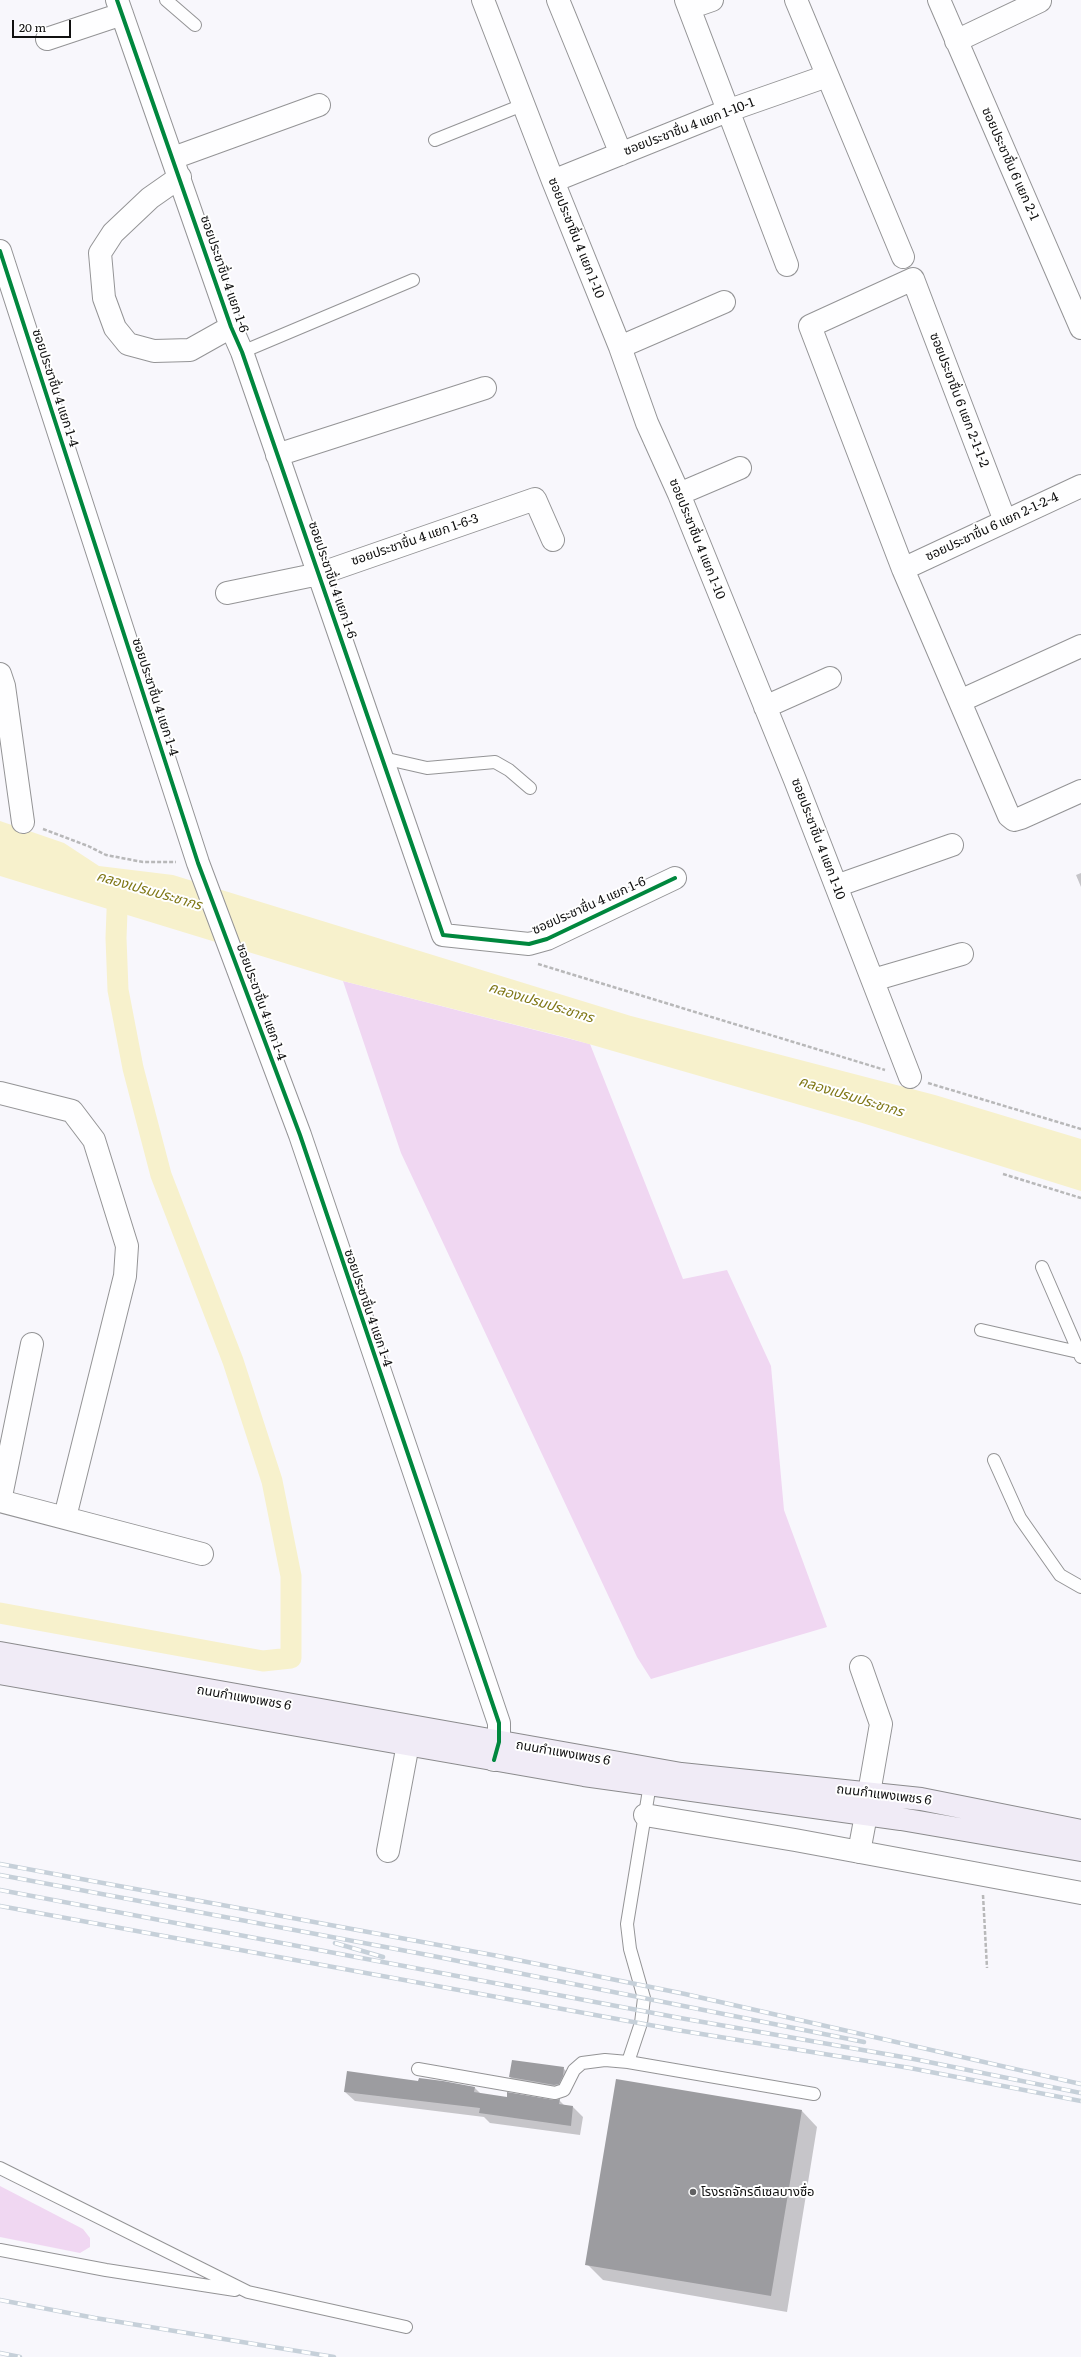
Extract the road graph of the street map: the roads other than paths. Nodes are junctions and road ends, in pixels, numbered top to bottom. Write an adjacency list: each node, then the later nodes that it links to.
1 (166, 0): 10 (lane)
2 (483, 0): 14 (street, ซอยประชาชื่น 4 แยก 1-10)
3 (558, 0): 18 (street)
4 (712, 0): 8 (street)
5 (796, 0): 13 (street)
6 (939, 0): 12 (street, ซอยประชาชื่น 6 แยก 2-1)
7 (1040, 1): 12 (street)
8 (687, 4): 16 (street)
9 (119, 7): 11 (street); 19 (street, ซอยประชาชื่น 4 แยก 1-6)
10 (195, 25)
11 (47, 38)
12 (956, 40): 27 (street, ซอยประชาชื่น 6 แยก 2-1)
13 (827, 76): 16 (street, ซอยประชาชื่น 4 แยก 1-10-1); 22 (street)
14 (525, 104): 17 (lane); 20 (street, ซอยประชาชื่น 4 แยก 1-10)
15 (319, 105): 19 (street)
16 (727, 111): 18 (street, ซอยประชาชื่น 4 แยก 1-10-1); 23 (street)
17 (435, 140)
18 (621, 154): 20 (street, ซอยประชาชื่น 4 แยก 1-10-1)
19 (177, 168): 26 (street, ซอยประชาชื่น 4 แยก 1-6); 26 (street)
20 (553, 181): 28 (street, ซอยประชาชื่น 4 แยก 1-10)
21 (0, 251): 69 (street, ซอยประชาชื่น 4 แยก 1-4)
22 (903, 257)
23 (787, 265)
24 (413, 280): 29 (lane)
25 (724, 302): 28 (street)
26 (231, 327): 29 (street, ซอยประชาชื่น 4 แยก 1-6)
27 (1081, 328)
28 (620, 347): 34 (street, ซอยประชาชื่น 4 แยก 1-10)
29 (242, 352): 31 (street, ซอยประชาชื่น 4 แยก 1-6)
30 (485, 388): 31 (street)
31 (277, 455): 38 (street, ซอยประชาชื่น 4 แยก 1-6)
32 (740, 468): 34 (street)
33 (1081, 486): 35 (street, ซอยประชาชื่น 6 แยก 2-1-2-4)
34 (679, 494): 44 (street, ซอยประชาชื่น 4 แยก 1-10)
35 (1005, 521): 37 (street, ซอยประชาชื่น 6 แยก 2-1-2-4); 37 (street, ซอยประชาชื่น 6 แยก 2-1-1-2)
36 (553, 540): 38 (street, ซอยประชาชื่น 4 แยก 1-6-3)
37 (903, 569): 43 (street)
38 (319, 574): 39 (street, ซอยประชาชื่น 4 แยก 1-6-3); 45 (street, ซอยประชาชื่น 4 แยก 1-6)
39 (227, 593)
40 (1081, 646): 43 (street)
41 (0, 674): 48 (street)
42 (830, 678): 44 (street)
43 (960, 701): 47 (street)
44 (765, 708): 51 (street, ซอยประชาชื่น 4 แยก 1-10)
45 (383, 758): 46 (lane); 50 (street, ซอยประชาชื่น 4 แยก 1-6)
46 (530, 788)
47 (1081, 791)
48 (23, 822)
49 (952, 845): 51 (street)
50 (675, 878)
51 (836, 886): 53 (street, ซอยประชาชื่น 4 แยก 1-10)
52 (962, 954): 53 (street)
53 (873, 980): 54 (street, ซอยประชาชื่น 4 แยก 1-10)
54 (910, 1077)
55 (0, 1093): 62 (street)
56 (1042, 1267): 59 (lane)
57 (981, 1330): 59 (lane)
58 (32, 1344): 61 (street)
59 (1080, 1355)
60 (994, 1460): 64 (lane)
61 (0, 1501): 62 (street)
62 (65, 1517): 63 (street)
63 (202, 1554)
64 (1081, 1587)
65 (0, 1653): 69 (street, ถนนกำแพงเพชร 6)
66 (861, 1667): 71 (street)
67 (0, 1673): 68 (street, ถนนกำแพงเพชร 6)
68 (408, 1744): 69 (street, ถนนกำแพงเพชร 6); 76 (street)
69 (496, 1751): 70 (street, ถนนกำแพงเพชร 6); 71 (street, ถนนกำแพงเพชร 6)
70 (650, 1784): 72 (lane); 73 (street, ถนนกำแพงเพชร 6)
71 (869, 1793): 74 (street, ถนนกำแพงเพชร 6)
72 (645, 1815): 77 (street); 79 (lane)
73 (866, 1815): 75 (street, ถนนกำแพงเพชร 6); 77 (street)
74 (1081, 1831)
75 (1081, 1850)
76 (388, 1851)
77 (859, 1852): 78 (street)
78 (1081, 1893)
79 (628, 2062): 80 (lane); 81 (lane)
80 (418, 2069)
81 (814, 2094)
82 (0, 2168): 84 (lane)
83 (0, 2250): 84 (lane)
84 (248, 2292): 85 (lane)
85 (406, 2327)

